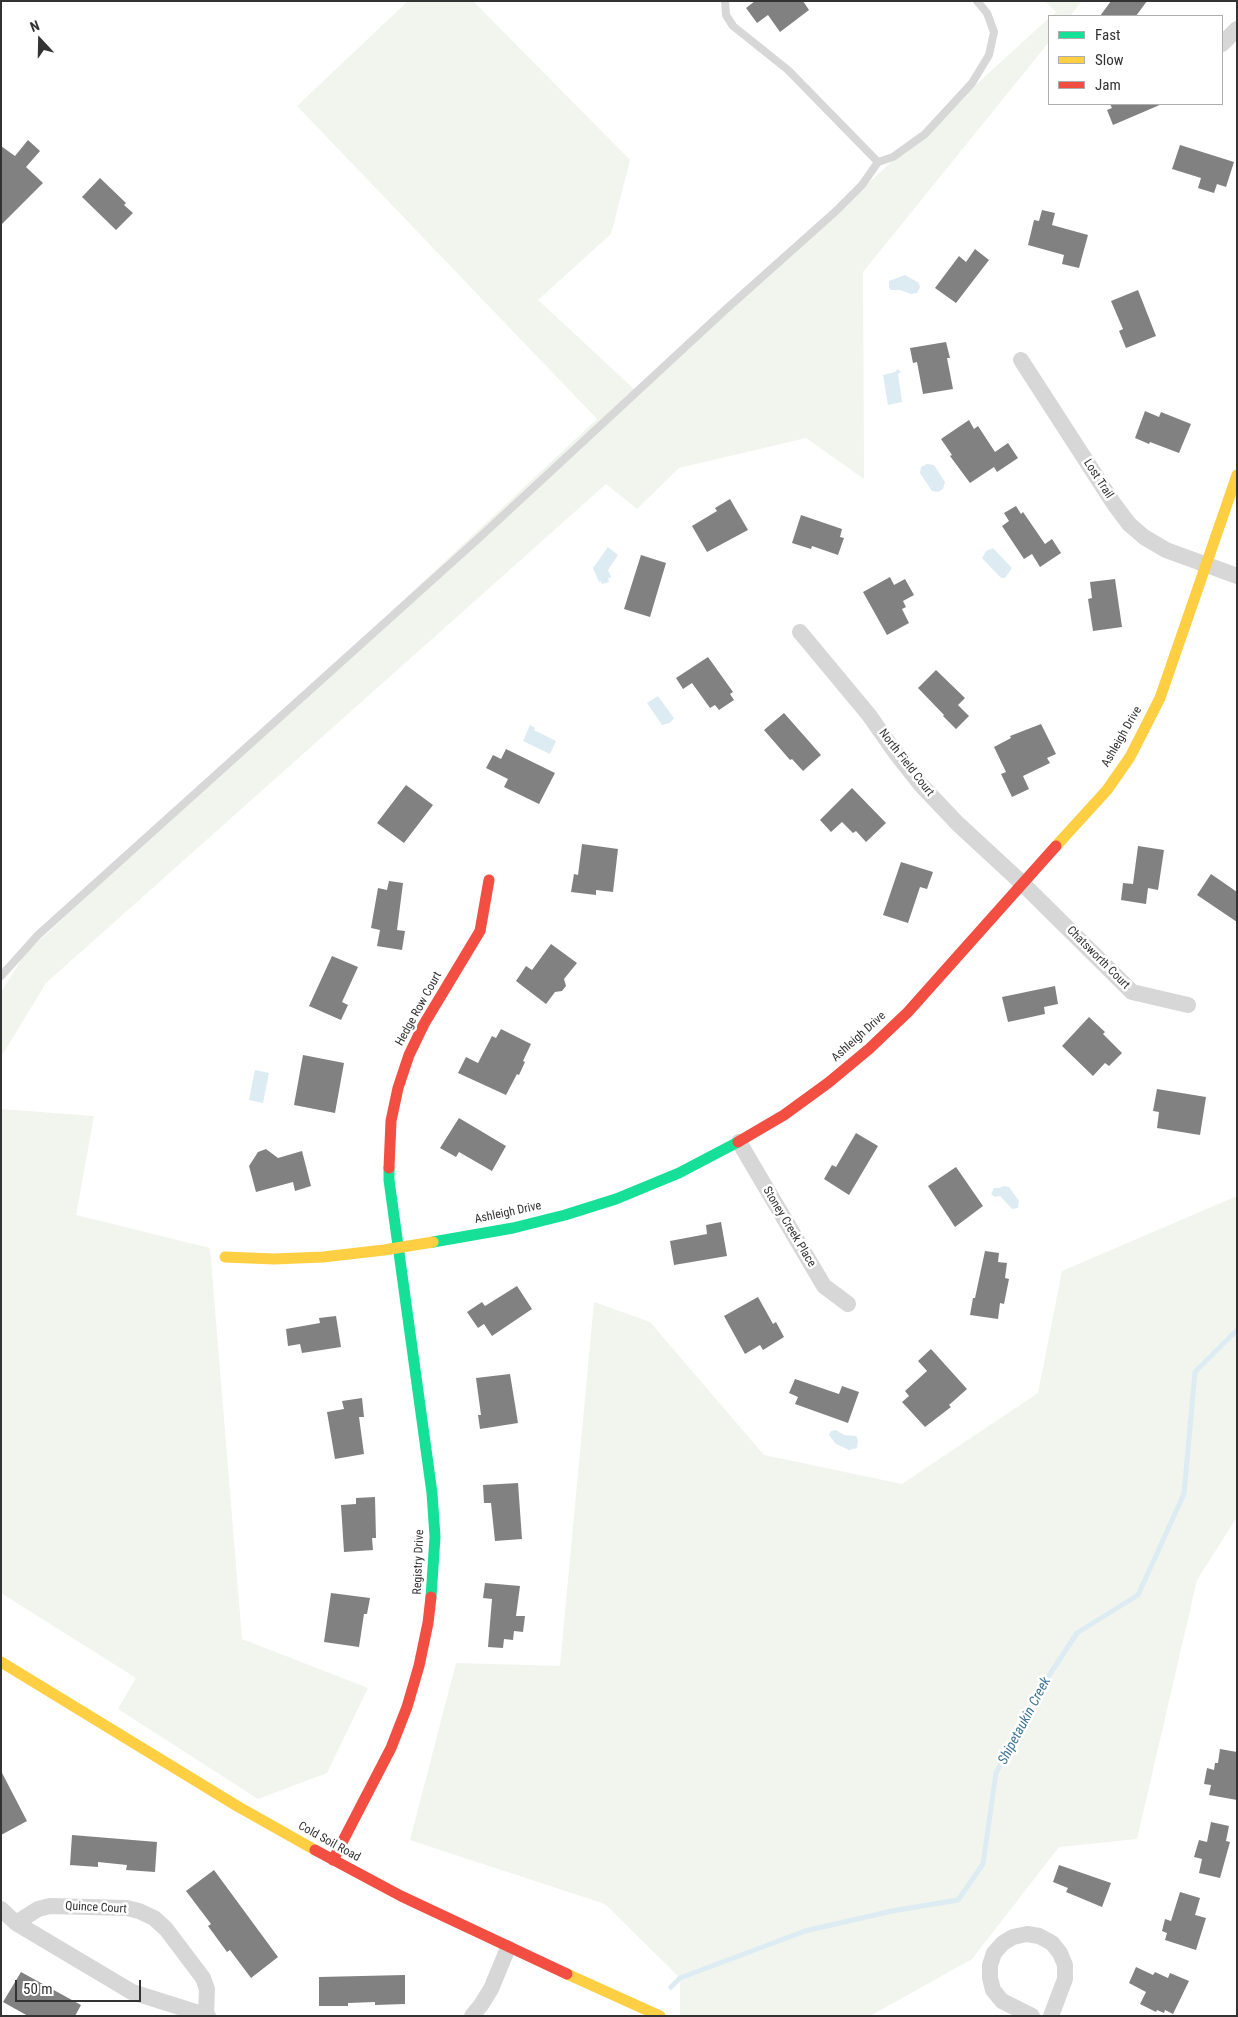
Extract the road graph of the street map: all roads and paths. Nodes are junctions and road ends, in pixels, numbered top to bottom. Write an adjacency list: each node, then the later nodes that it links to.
1 (725, 1): 5 (lane)
2 (978, 1): 5 (lane)
3 (1237, 29): 4 (street)
4 (1223, 43)
5 (878, 162): 13 (lane)
6 (1021, 360): 8 (street, Lost Trail)
7 (1237, 475): 8 (street, Ashleigh Drive)
8 (1204, 565): 9 (street, Lost Trail); 12 (street, Ashleigh Drive)
9 (1237, 576)
10 (800, 632): 12 (street, North Field Court)
11 (489, 880): 16 (street, Hedge Row Court)
12 (1023, 884): 14 (street, Chatsworth Court); 15 (street, Ashleigh Drive)
13 (1, 976)
14 (1188, 1005)
15 (739, 1142): 16 (street, Ashleigh Drive); 18 (street, Stoney Creek Place)
16 (397, 1247): 17 (street, Ashleigh Drive); 20 (street, Registry Drive)
17 (225, 1257)
18 (848, 1304)
19 (1, 1662): 20 (street, Cold Soil Road)
20 (333, 1860): 23 (street, Cold Soil Road)
21 (1, 1909): 22 (street, Quince Court)
22 (16, 1923): 24 (street, Quince Court); 24 (street, Quince Court)
23 (508, 1948): 25 (street); 26 (street, Cold Soil Road)
24 (207, 2016)
25 (472, 2016)
26 (660, 2016)
27 (1032, 2016): 28 (street)
28 (1050, 2016)

